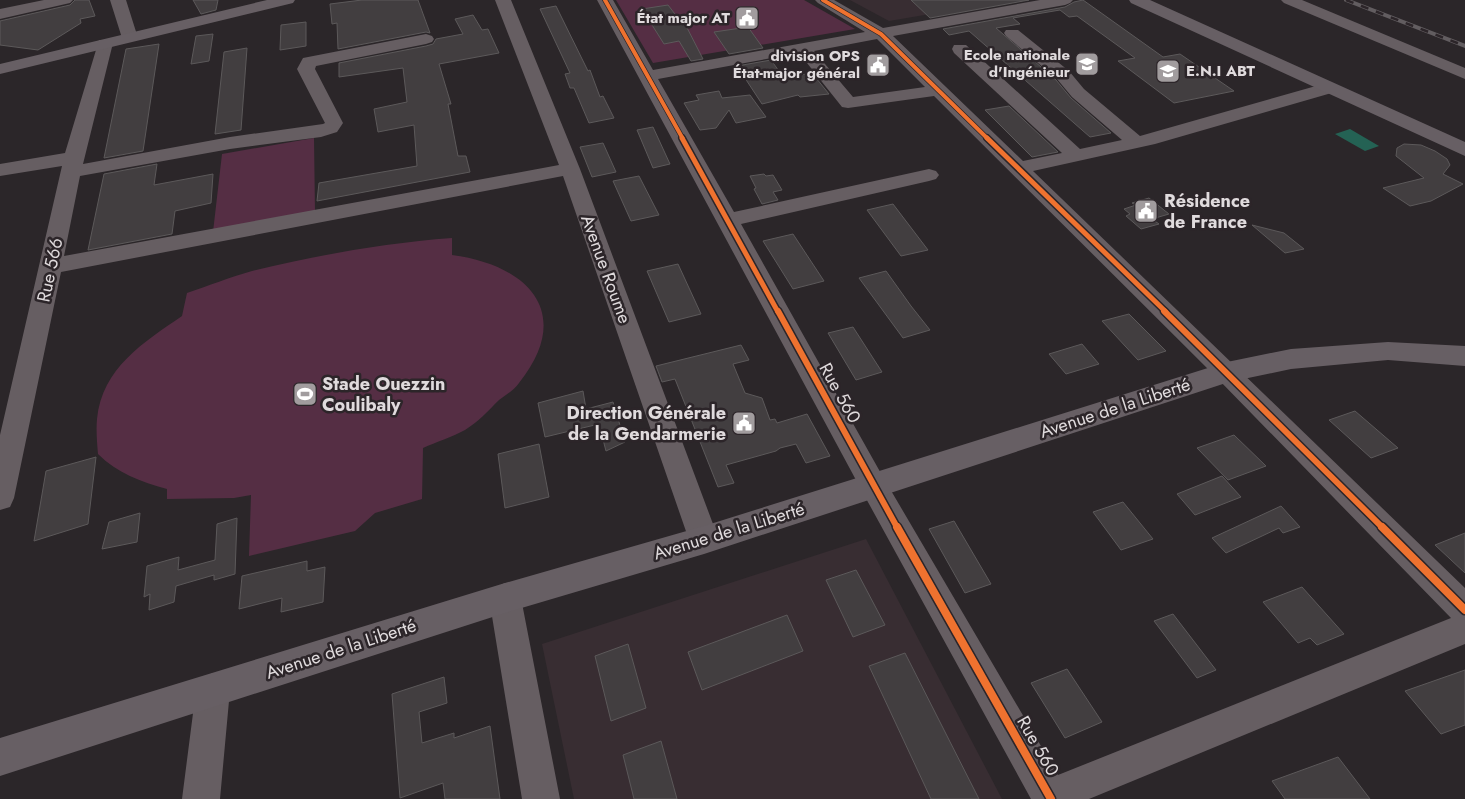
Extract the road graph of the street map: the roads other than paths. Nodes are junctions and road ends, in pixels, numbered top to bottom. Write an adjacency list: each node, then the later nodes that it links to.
1 (65, 0): 11 (street)
2 (118, 0): 14 (street)
3 (287, 0): 10 (main road)
4 (503, 0): 29 (street, Avenue Roume)
5 (605, 0): 21 (street, Rue 560)
6 (823, 0): 13 (street)
7 (1137, 0): 22 (main road)
8 (1290, 0): 20 (street)
9 (1057, 1): 13 (street)
10 (257, 3): 14 (main road)
11 (0, 14)
12 (1012, 33): 24 (street)
13 (881, 34): 17 (street); 23 (street)
14 (130, 38): 16 (main road)
15 (426, 39): 27 (street)
16 (106, 43): 19 (main road); 27 (street, Rue 566)
17 (804, 48): 21 (street); 23 (street)
18 (960, 49): 26 (street)
19 (0, 69)
20 (1465, 74)
21 (648, 76): 32 (street, Rue 560)
22 (1329, 88): 24 (street); 25 (main road)
23 (938, 90): 28 (street)
24 (1136, 142): 26 (street)
25 (1465, 150)
26 (1076, 155): 28 (street)
27 (73, 165): 30 (street); 33 (street, Rue 566)
28 (1017, 168): 35 (street)
29 (570, 169): 33 (street); 38 (street, Avenue Roume)
30 (0, 170)
31 (929, 175): 32 (street)
32 (728, 220): 36 (street, Rue 560)
33 (52, 266): 37 (street, Rue 566)
34 (1465, 356): 35 (main road, Avenue de la Liberté)
35 (1227, 372): 36 (main road, Avenue de la Liberté); 40 (street)
36 (873, 485): 38 (main road, Avenue de la Liberté); 44 (street, Rue 560)
37 (0, 498)
38 (704, 540): 39 (main road, Avenue de la Liberté)
39 (505, 598): 42 (main road, Avenue de la Liberté); 46 (street)
40 (1465, 610)
41 (1465, 628): 44 (street)
42 (213, 690): 43 (main road, Avenue de la Liberté); 45 (street)
43 (0, 757)
44 (1050, 798)
45 (201, 799)
46 (541, 799)

